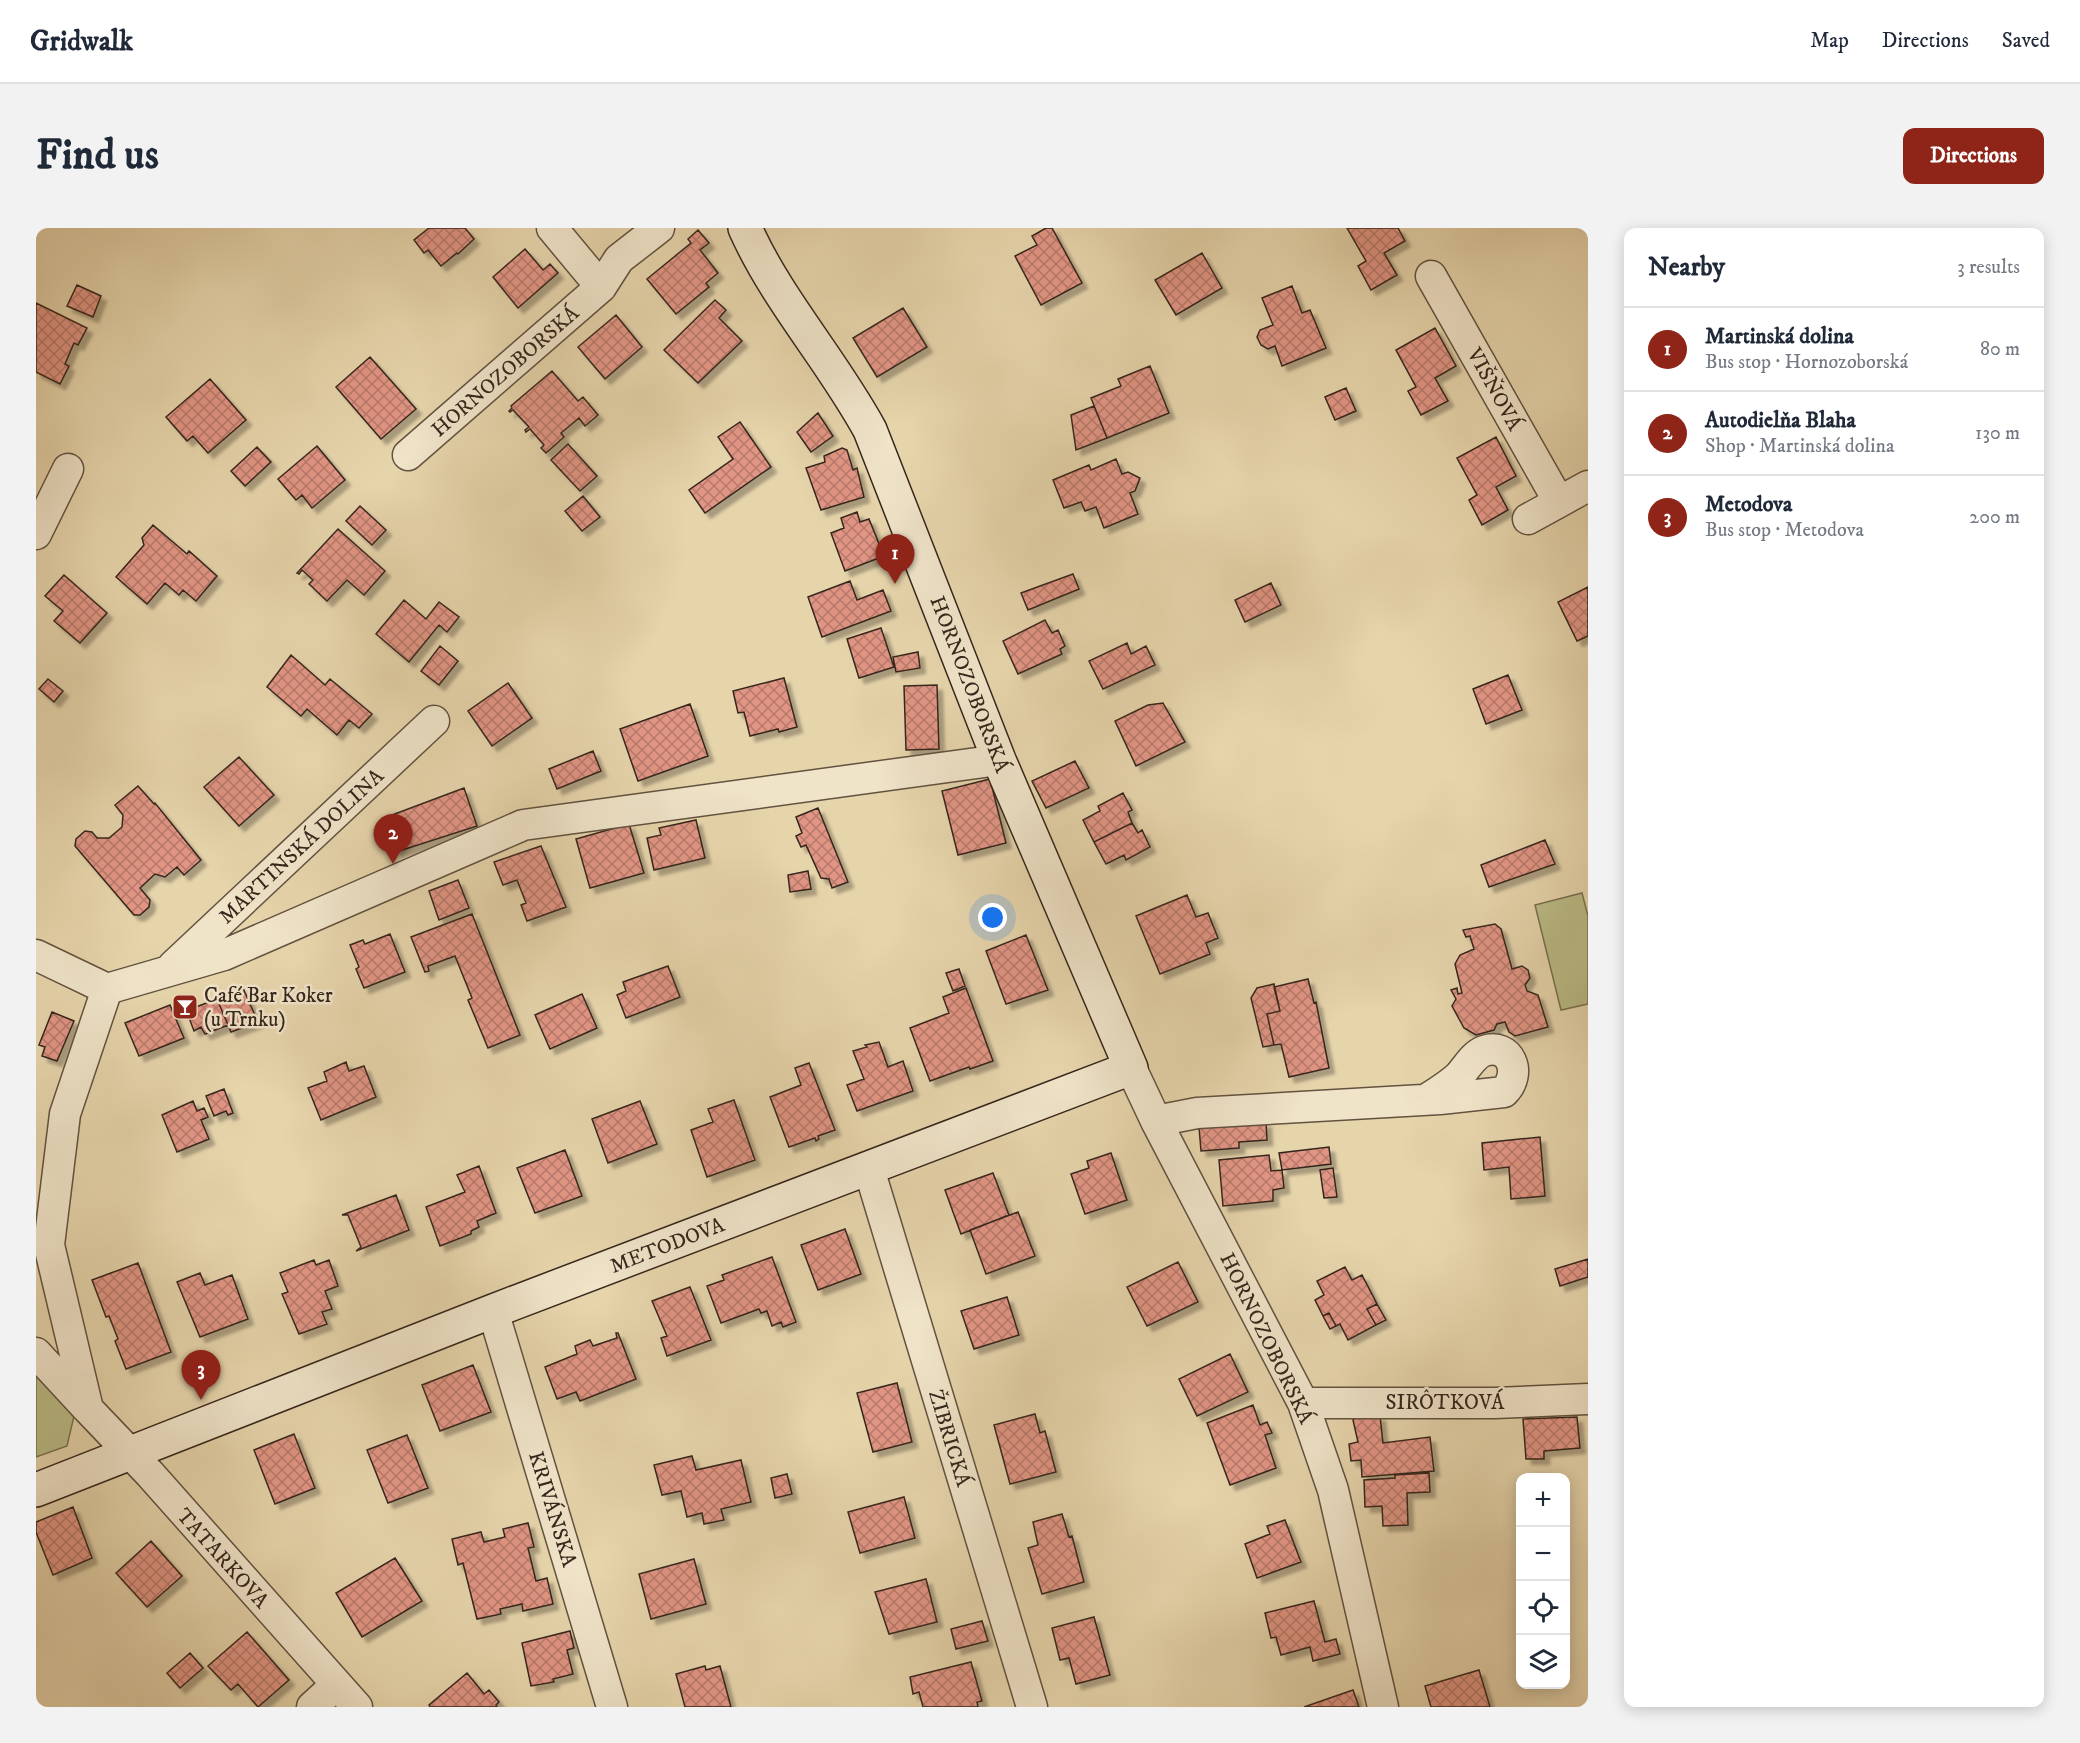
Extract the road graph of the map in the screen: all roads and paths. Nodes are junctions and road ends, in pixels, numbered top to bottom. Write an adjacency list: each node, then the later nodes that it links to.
1 (552, 228): 5 (street)
2 (659, 228): 5 (street, HORNOZOBORSKÁ)
3 (745, 228): 13 (street, HORNOZOBORSKÁ)
4 (1431, 276): 9 (street, VIŠŇOVÁ)
5 (602, 287): 6 (street, HORNOZOBORSKÁ)
6 (408, 455)
7 (68, 469): 11 (street)
8 (1588, 486): 9 (street)
9 (1559, 502): 10 (street)
10 (1528, 519)
11 (36, 534)
12 (434, 721): 15 (street, MARTINSKÁ DOLINA)
13 (999, 760): 15 (street, MARTINSKÁ DOLINA); 17 (street, HORNOZOBORSKÁ)
14 (36, 955): 16 (street)
15 (168, 970): 16 (street, MARTINSKÁ DOLINA)
16 (106, 989): 25 (street)
17 (1131, 1068): 19 (street, HORNOZOBORSKÁ); 20 (street, METODOVA)
18 (1427, 1099): 19 (street)
19 (1156, 1121): 24 (street, HORNOZOBORSKÁ)
20 (869, 1169): 21 (street, METODOVA); 32 (street, ŽIBRICKÁ)
21 (493, 1311): 26 (street, METODOVA); 31 (street, KRIVÁNSKA)
22 (36, 1353): 25 (street, TATARKOVA)
23 (1588, 1399): 24 (street, SIRÔTKOVÁ)
24 (1303, 1403): 33 (street, HORNOZOBORSKÁ)
25 (88, 1410): 26 (street, TATARKOVA)
26 (131, 1454): 27 (street, METODOVA); 28 (street, TATARKOVA)
27 (36, 1490)
28 (336, 1685): 29 (street); 30 (street, TATARKOVA)
29 (312, 1707)
30 (357, 1707)
31 (612, 1707)
32 (1032, 1707)
33 (1383, 1707)

